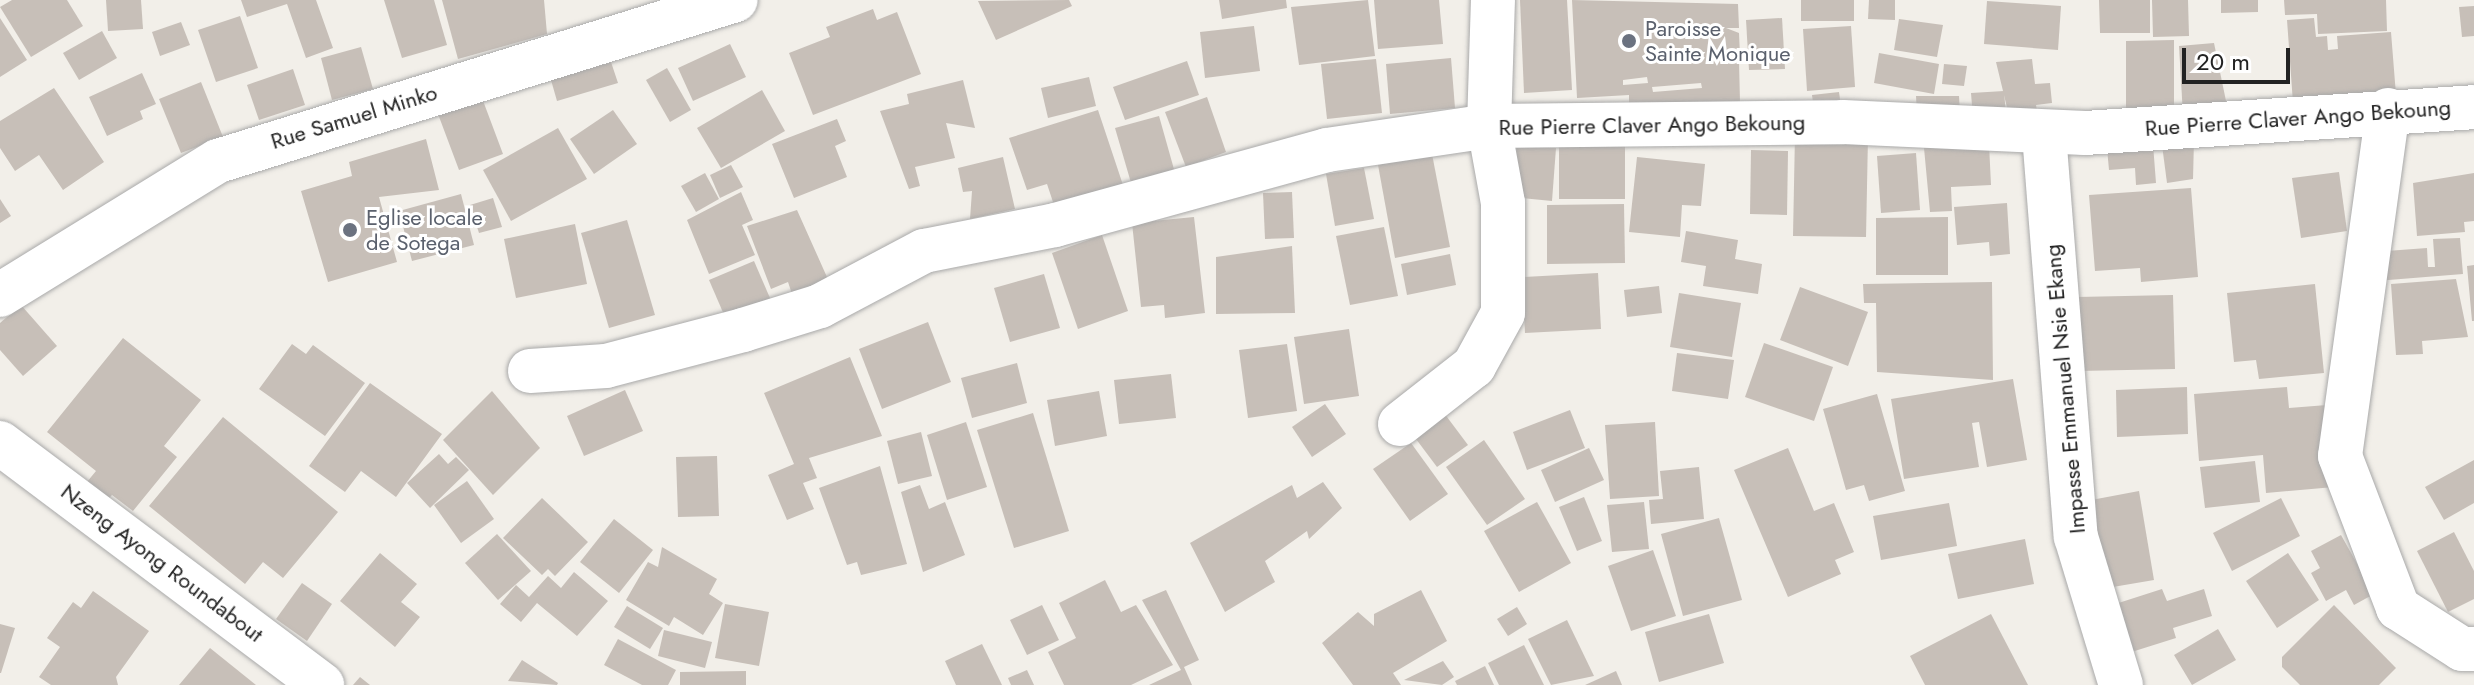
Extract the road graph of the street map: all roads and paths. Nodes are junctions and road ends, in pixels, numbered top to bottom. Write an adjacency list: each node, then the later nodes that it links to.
1 (736, 0): 7 (street, Rue Samuel Minko)
2 (1493, 0): 5 (street)
3 (2474, 107): 4 (street, Rue Pierre Claver Ango Bekoung)
4 (2388, 110): 6 (street, Rue Pierre Claver Ango Bekoung); 11 (street)
5 (1489, 126): 6 (street, Rue Pierre Claver Ango Bekoung); 8 (street, Rue Pierre Claver Ango Bekoung); 9 (street)
6 (2044, 134): 13 (street, Impasse Emmanuel Nsie Ekang)
7 (0, 295)
8 (530, 371)
9 (1400, 424)
10 (0, 443): 12 (street, Nzeng Ayong Roundabout)
11 (2474, 649)
12 (322, 685)
13 (2121, 685)

